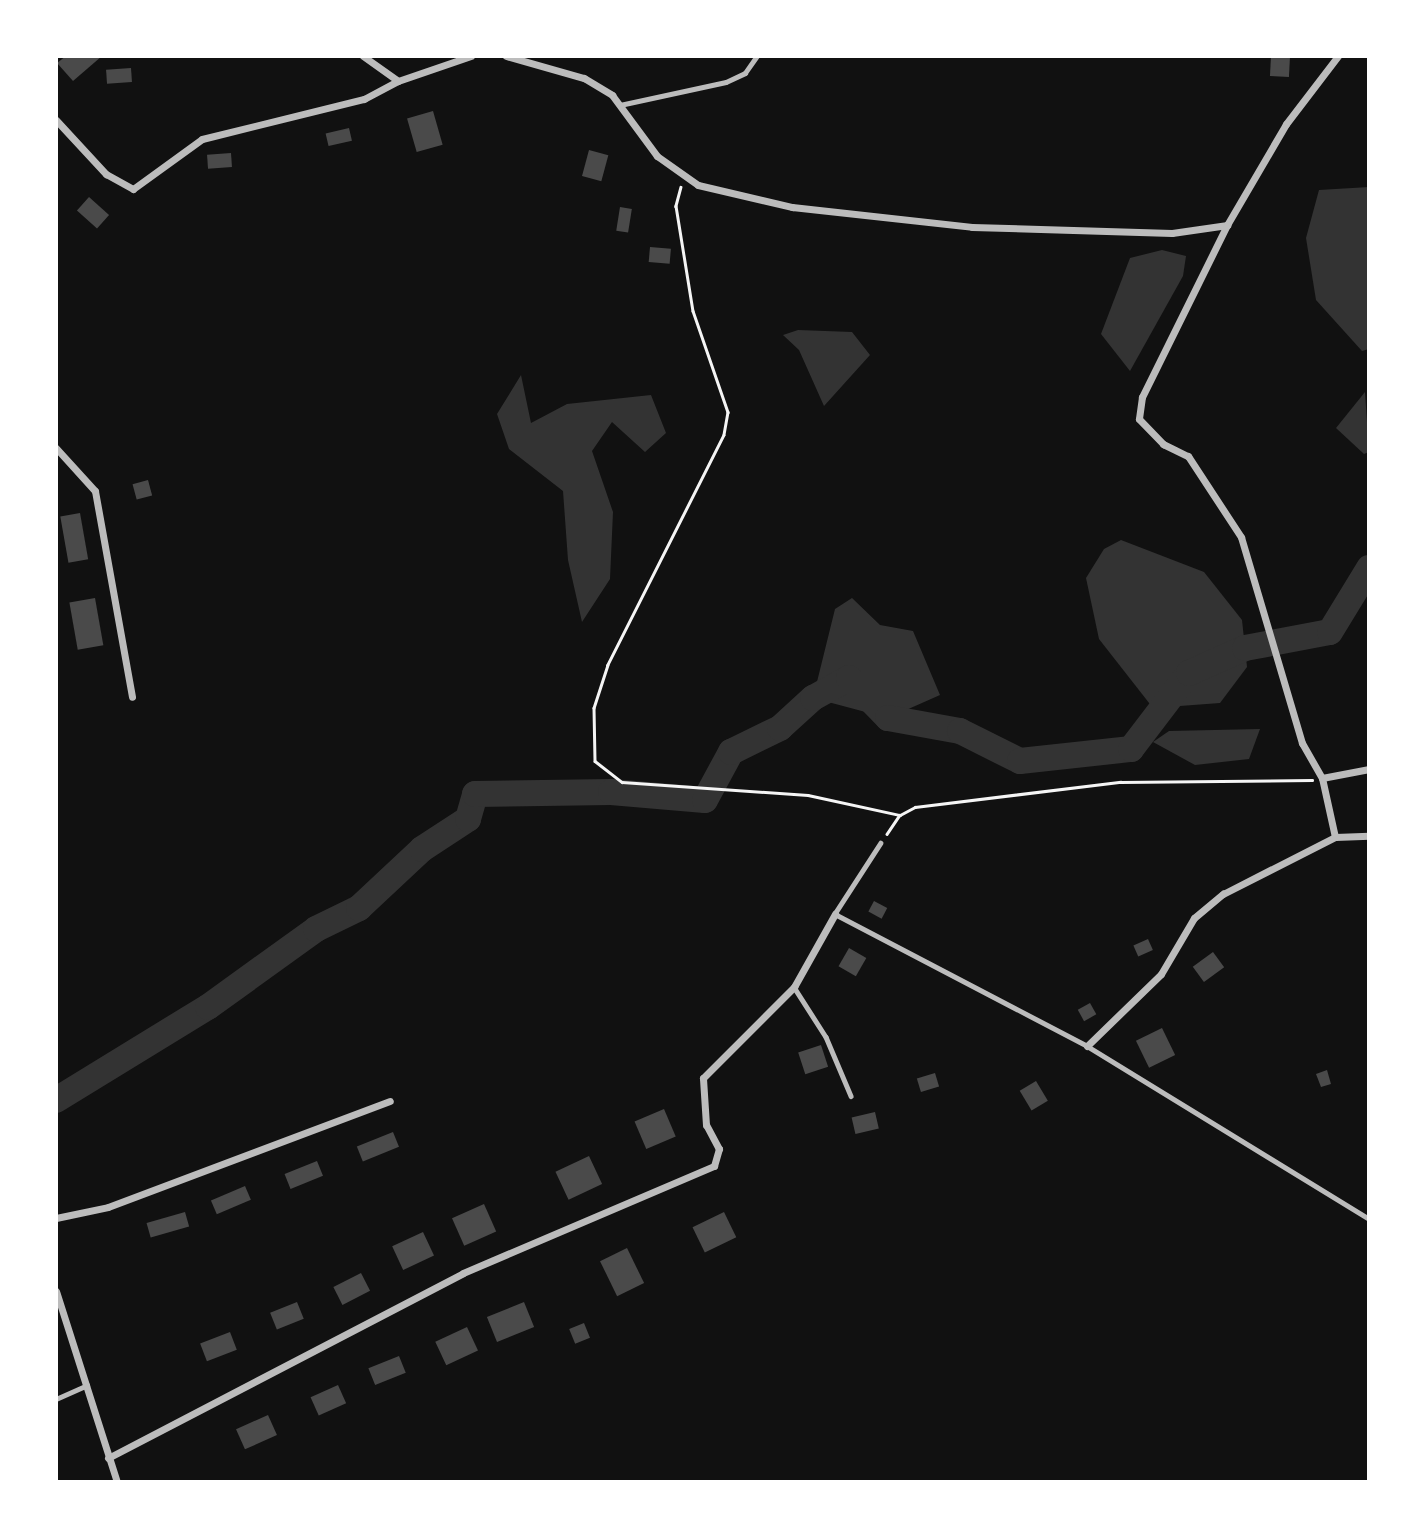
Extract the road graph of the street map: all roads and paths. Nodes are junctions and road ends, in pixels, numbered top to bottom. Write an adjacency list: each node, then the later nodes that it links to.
1 (363, 56): 6 (street)
2 (471, 56): 6 (street)
3 (506, 56): 7 (street)
4 (757, 56): 7 (lane)
5 (1338, 56): 10 (street)
6 (398, 80): 8 (street)
7 (620, 105): 9 (street)
8 (56, 120)
9 (685, 179): 10 (street); 15 (path)
10 (1227, 225): 14 (street)
11 (56, 448): 12 (street)
12 (132, 696)
13 (1369, 769): 14 (street)
14 (1322, 778): 15 (path); 17 (street)
15 (900, 815): 18 (path)
16 (1369, 836): 17 (street)
17 (1335, 838): 21 (street)
18 (881, 843): 19 (lane)
19 (835, 914): 20 (street); 21 (lane)
20 (794, 987): 22 (lane); 29 (street)
21 (1087, 1046): 25 (lane)
22 (851, 1096)
23 (390, 1101): 24 (street)
24 (56, 1217)
25 (1369, 1219)
26 (56, 1290): 27 (street)
27 (88, 1384): 28 (lane); 29 (street)
28 (56, 1399)
29 (108, 1458): 30 (street)
30 (117, 1482)

